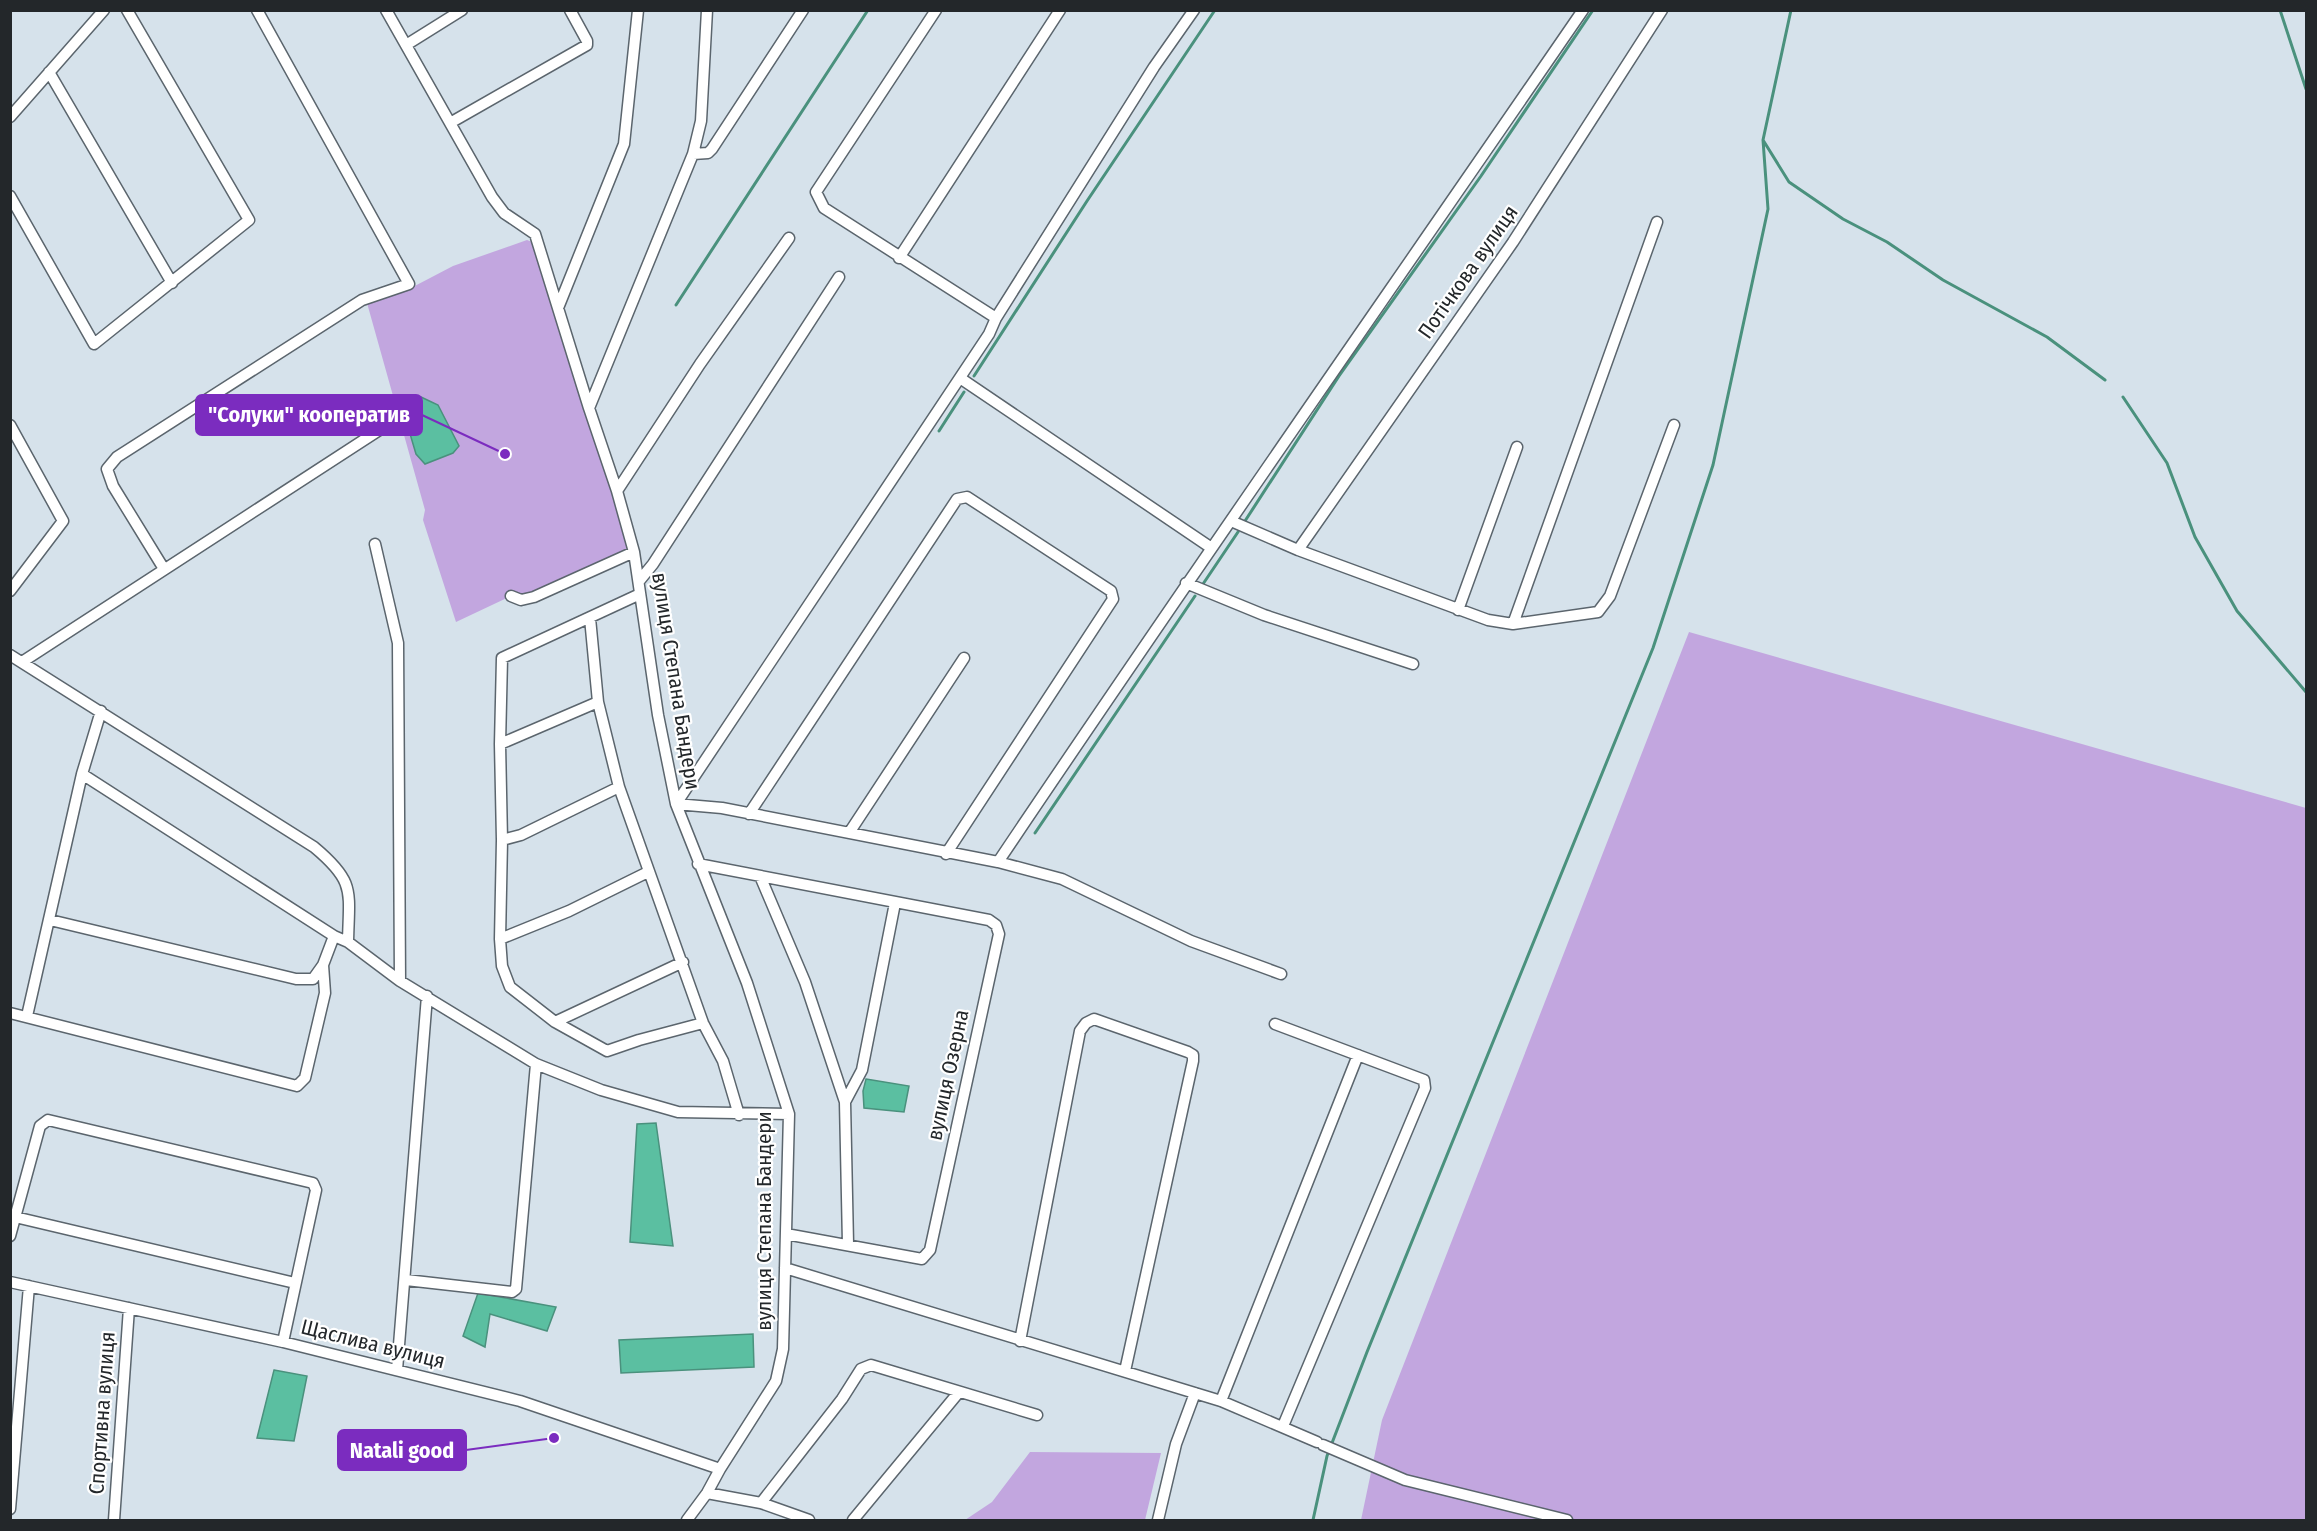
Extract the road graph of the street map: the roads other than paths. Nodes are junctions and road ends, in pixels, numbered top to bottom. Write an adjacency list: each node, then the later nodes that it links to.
1 (104, 10): 16 (street)
2 (127, 10): 25 (street)
3 (257, 10): 40 (street)
4 (386, 10): 15 (street, вулиця Степана Бандери)
5 (462, 10): 15 (street)
6 (570, 10): 18 (street)
7 (638, 10): 26 (street)
8 (708, 10): 19 (street)
9 (803, 10): 19 (street)
10 (936, 10): 23 (street)
11 (1060, 10): 23 (street)
12 (1194, 10): 27 (street)
13 (1583, 10): 35 (street)
14 (1662, 10): 38 (street, Потічкова вулиця)
15 (406, 45): 18 (street, вулиця Степана Бандери)
16 (50, 72): 17 (street); 25 (street)
17 (10, 117)
18 (450, 123): 26 (street, вулиця Степана Бандери)
19 (693, 154): 29 (street)
20 (10, 196): 25 (street)
21 (1657, 222): 48 (street)
22 (789, 238): 34 (street)
23 (899, 258): 27 (street)
24 (839, 277): 41 (street)
25 (172, 283)
26 (558, 308): 29 (street, вулиця Степана Бандери)
27 (996, 318): 28 (street)
28 (960, 378): 37 (street); 58 (street)
29 (589, 408): 34 (street, вулиця Степана Бандери)
30 (10, 425): 43 (street)
31 (387, 425): 40 (street)
32 (1674, 425): 48 (street)
33 (1517, 447): 46 (street)
34 (617, 491): 39 (street, вулиця Степана Бандери)
35 (1231, 521): 37 (street); 38 (street)
36 (375, 544): 75 (street)
37 (1210, 547): 42 (street)
38 (1298, 550): 46 (street)
39 (634, 552): 41 (street, вулиця Степана Бандери); 45 (street)
40 (164, 569): 51 (street)
41 (640, 580): 44 (street, вулиця Степана Бандери)
42 (1186, 583): 52 (street); 63 (street)
43 (10, 591)
44 (640, 594): 47 (street); 58 (street, вулиця Степана Бандери)
45 (511, 596)
46 (1458, 610): 48 (street)
47 (590, 618): 53 (street); 55 (street)
48 (1513, 624)
49 (10, 655): 51 (street)
50 (963, 658): 60 (street)
51 (22, 662): 54 (street)
52 (1413, 664)
53 (598, 702): 55 (street); 57 (street)
54 (100, 711): 56 (street); 71 (street)
55 (500, 744): 61 (street)
56 (82, 774): 68 (street); 69 (street)
57 (619, 787): 61 (street); 65 (street)
58 (676, 804): 59 (street); 64 (street, вулиця Степана Бандери)
59 (749, 813): 60 (street); 62 (street)
60 (849, 834): 62 (street)
61 (502, 840): 70 (street)
62 (946, 854): 63 (street)
63 (998, 862): 74 (street)
64 (698, 864): 66 (street, вулиця Озерна); 85 (street, вулиця Степана Бандери)
65 (648, 872): 70 (street); 72 (street)
66 (760, 876): 67 (street, вулиця Озерна); 84 (street)
67 (895, 903): 84 (street); 90 (street, вулиця Озерна)
68 (50, 920): 73 (street); 78 (street)
69 (334, 936): 71 (street); 73 (street)
70 (500, 939): 79 (street)
71 (348, 942): 75 (street)
72 (683, 962): 79 (street); 80 (street)
73 (323, 965): 78 (street)
74 (1281, 974)
75 (400, 981): 76 (street)
76 (427, 996): 83 (street); 92 (street)
77 (10, 1013): 78 (street)
78 (27, 1016)
79 (555, 1022): 80 (street)
80 (703, 1023): 86 (street)
81 (1275, 1024): 82 (street)
82 (1358, 1055): 103 (street); 105 (street)
83 (536, 1064): 86 (street); 92 (street)
84 (845, 1102): 90 (street)
85 (789, 1114): 86 (street); 88 (street, вулиця Степана Бандери)
86 (739, 1115)
87 (15, 1217): 89 (street); 94 (street); 94 (street)
88 (786, 1234): 90 (street, вулиця Озерна); 91 (street, вулиця Степана Бандери)
89 (10, 1236)
90 (848, 1244)
91 (784, 1268): 97 (street); 106 (street, вулиця Степана Бандери)
92 (406, 1280): 99 (street)
93 (10, 1282): 95 (street, Щаслива вулиця)
94 (295, 1283): 98 (street)
95 (29, 1286): 96 (street, Щаслива вулиця); 109 (street)
96 (129, 1308): 98 (street, Щаслива вулиця); 110 (street, Спортивна вулиця)
97 (1020, 1341): 100 (street); 100 (street)
98 (283, 1342): 99 (street, Щаслива вулиця)
99 (397, 1370): 106 (street, Щаслива вулиця)
100 (1125, 1371): 102 (street)
101 (959, 1392): 104 (street); 108 (street); 113 (street)
102 (1195, 1393): 103 (street); 114 (street)
103 (1221, 1401): 105 (street)
104 (1037, 1415)
105 (1283, 1426): 115 (street)
106 (720, 1469): 107 (street, вулиця Степана Бандери)
107 (707, 1493): 108 (street); 111 (street, вулиця Степана Бандери)
108 (761, 1503): 112 (street)
109 (10, 1509)
110 (115, 1520)
111 (687, 1521)
112 (809, 1521)
113 (853, 1521)
114 (1158, 1521)
115 (1567, 1521)

